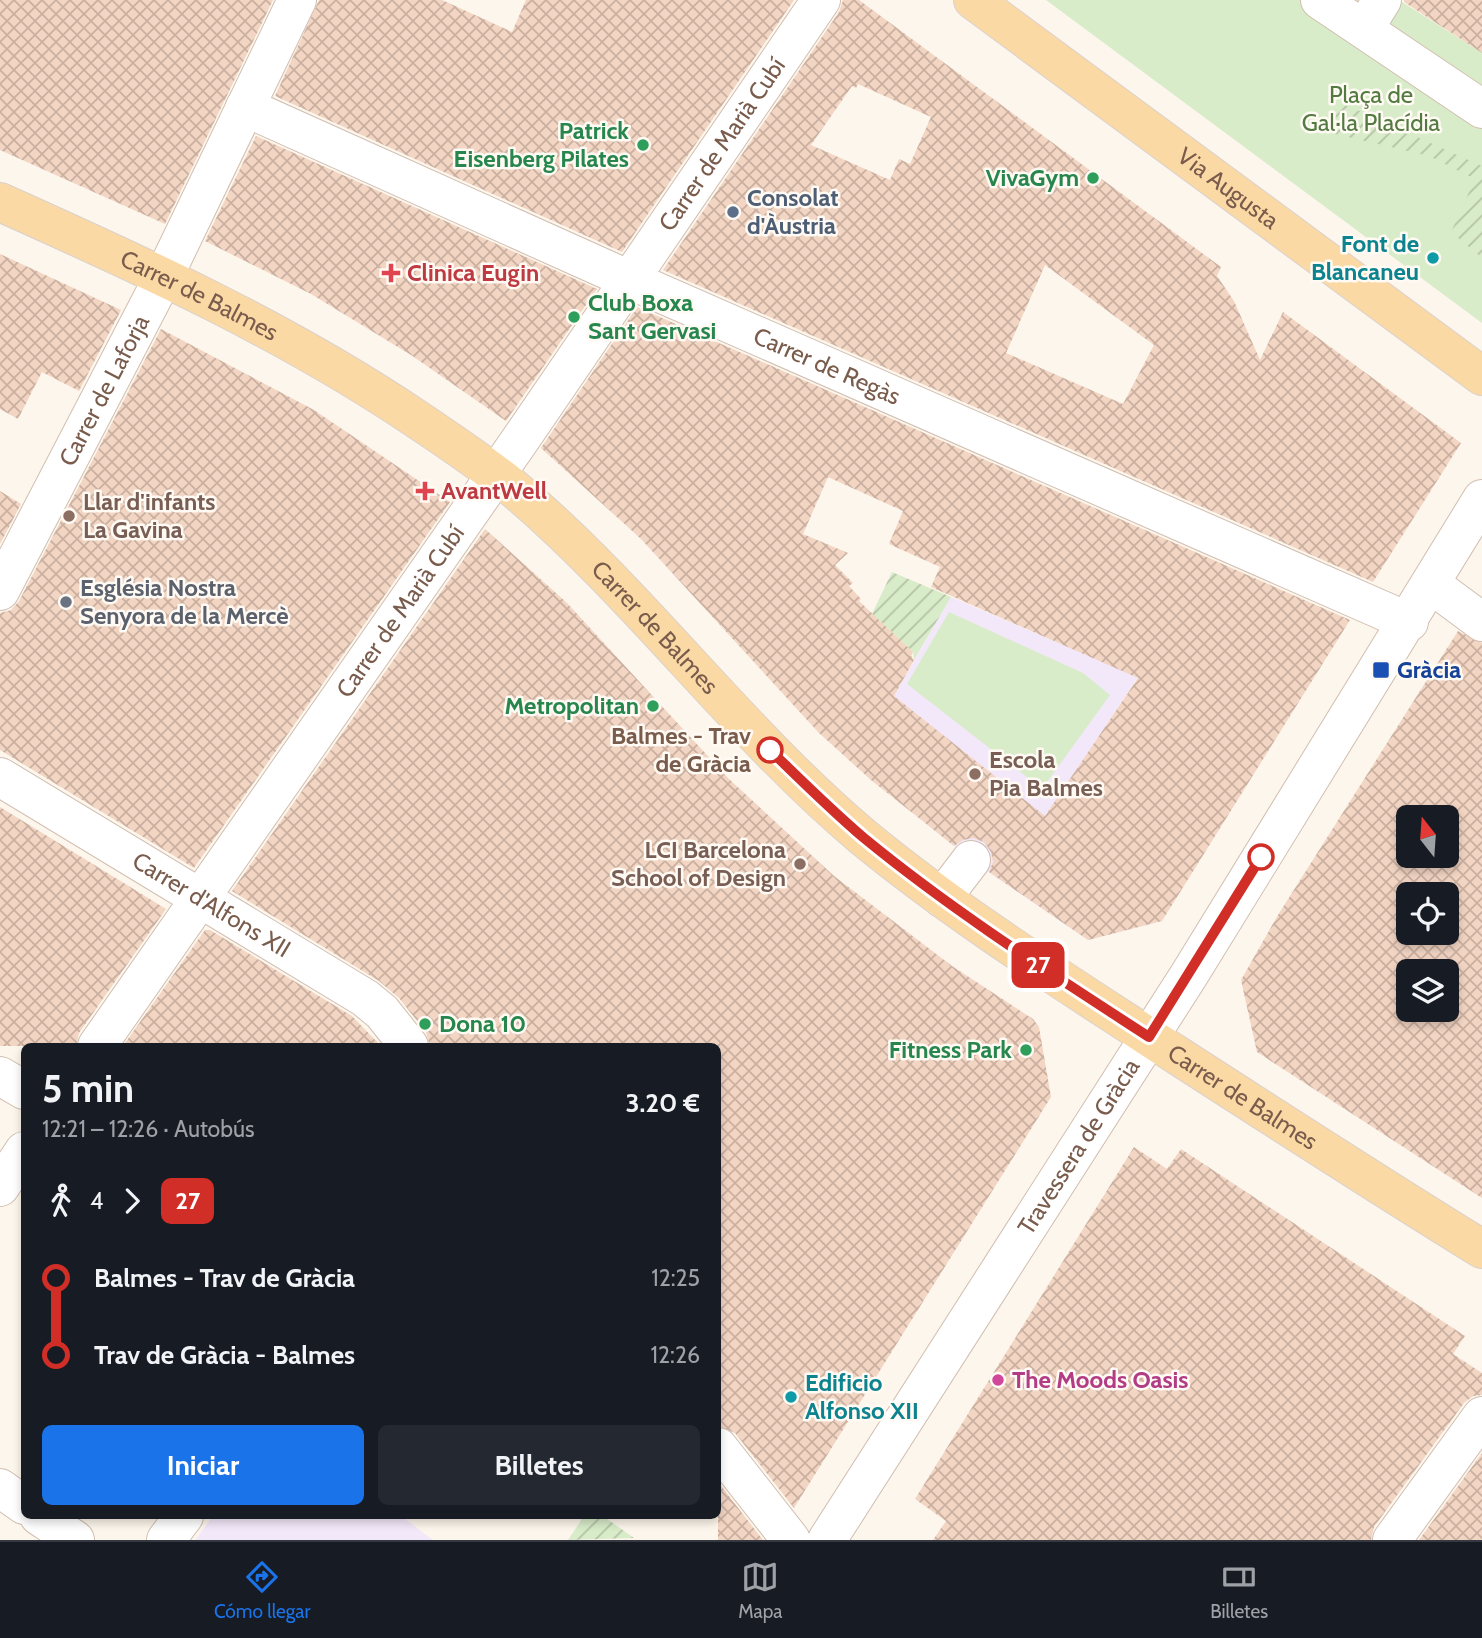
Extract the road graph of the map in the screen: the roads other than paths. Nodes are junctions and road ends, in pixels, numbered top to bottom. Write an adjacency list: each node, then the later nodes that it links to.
1 (297, 0): 6 (street, Carrer de Laforja)
2 (973, 0): 11 (main road, Via Augusta)
3 (1320, 0): 4 (street)
4 (1373, 15): 7 (street)
5 (807, 34): 10 (street, Carrer de Marià Cubí)
6 (245, 107): 9 (street, Carrer de Laforja); 10 (street, Carrer de Regàs)
7 (1482, 109)
8 (0, 202): 9 (main road, Carrer de Balmes)
9 (164, 276): 12 (main road, Carrer de Balmes); 15 (street, Carrer de Laforja)
10 (628, 279): 12 (street, Carrer de Marià Cubí); 16 (street, Carrer de Regàs)
11 (1482, 376)
12 (496, 475): 20 (street, Carrer de Marià Cubí); 21 (main road, Carrer de Balmes)
13 (1482, 499): 14 (street, Travessera de Gràcia)
14 (1432, 584): 16 (street, Travessera de Gràcia); 17 (street)
15 (0, 591)
16 (1409, 622): 22 (street, Travessera de Gràcia)
17 (1482, 622)
18 (0, 777): 20 (street, Carrer d'Alfons XII)
19 (971, 860): 21 (street)
20 (201, 897): 23 (street, Carrer de Marià Cubí); 24 (street, Carrer d'Alfons XII)
21 (942, 898): 22 (main road, Carrer de Balmes)
22 (1149, 1037): 29 (main road, Carrer de Balmes); 39 (street, Travessera de Gràcia)
23 (99, 1043)
24 (407, 1043)
25 (0, 1076): 26 (street)
26 (21, 1088)
27 (21, 1156): 28 (street)
28 (0, 1187)
29 (1482, 1249)
30 (1482, 1416): 40 (street)
31 (721, 1451): 38 (street)
32 (0, 1488): 33 (street)
33 (21, 1503)
34 (44, 1519): 36 (street)
35 (182, 1519): 37 (street)
36 (75, 1540)
37 (166, 1540)
38 (791, 1540)
39 (827, 1540)
40 (1392, 1540)

